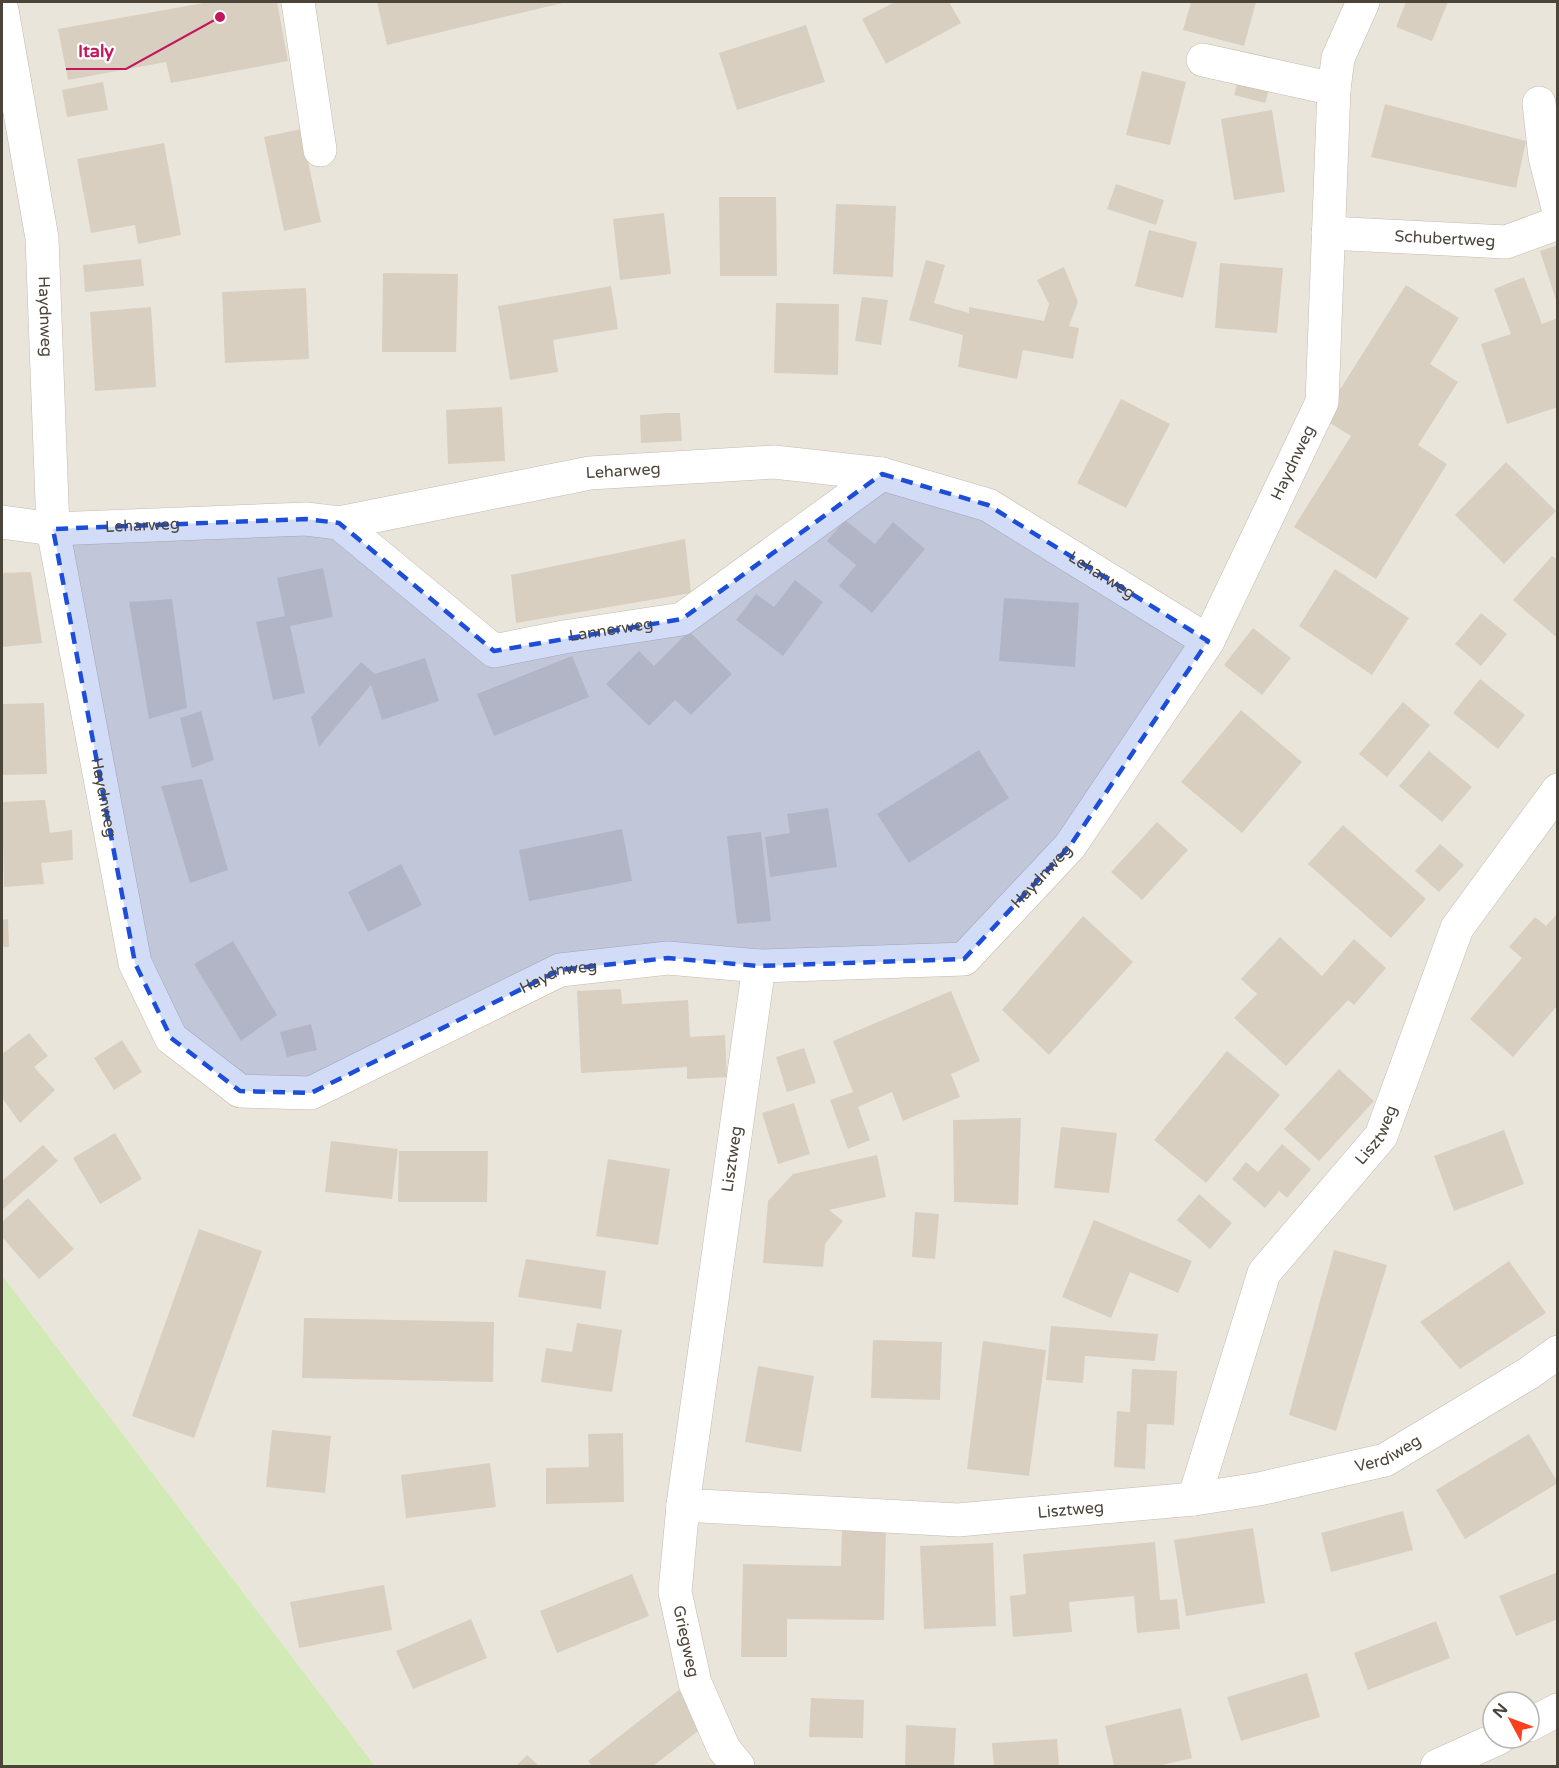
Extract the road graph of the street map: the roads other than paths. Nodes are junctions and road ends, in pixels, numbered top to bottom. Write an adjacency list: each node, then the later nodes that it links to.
1 (298, 2): 7 (street)
2 (1363, 2): 5 (street, Haydnweg)
3 (2, 10): 14 (street, Haydnweg)
4 (1203, 60): 5 (street)
5 (1334, 90): 10 (street, Haydnweg)
6 (1539, 103): 8 (street)
7 (320, 150)
8 (1557, 208)
9 (1557, 223): 10 (street, Schubertweg)
10 (1328, 233): 15 (street, Haydnweg)
11 (882, 474): 13 (street, Leharweg); 13 (street, Lannerweg); 15 (street, Leharweg)
12 (2, 522): 14 (street, Leharweg)
13 (339, 523): 14 (street, Leharweg)
14 (53, 529): 17 (street, Haydnweg)
15 (1208, 640): 17 (street, Haydnweg)
16 (1557, 790): 19 (street, Lisztweg)
17 (759, 966): 20 (street, Lisztweg)
18 (1557, 1352): 19 (street, Verdiweg)
19 (1194, 1499): 20 (street, Lisztweg)
20 (683, 1505): 24 (street, Griegweg)
21 (1557, 1710): 22 (street)
22 (1541, 1719)
23 (1481, 1747): 25 (street)
24 (738, 1767)
25 (1437, 1767)

